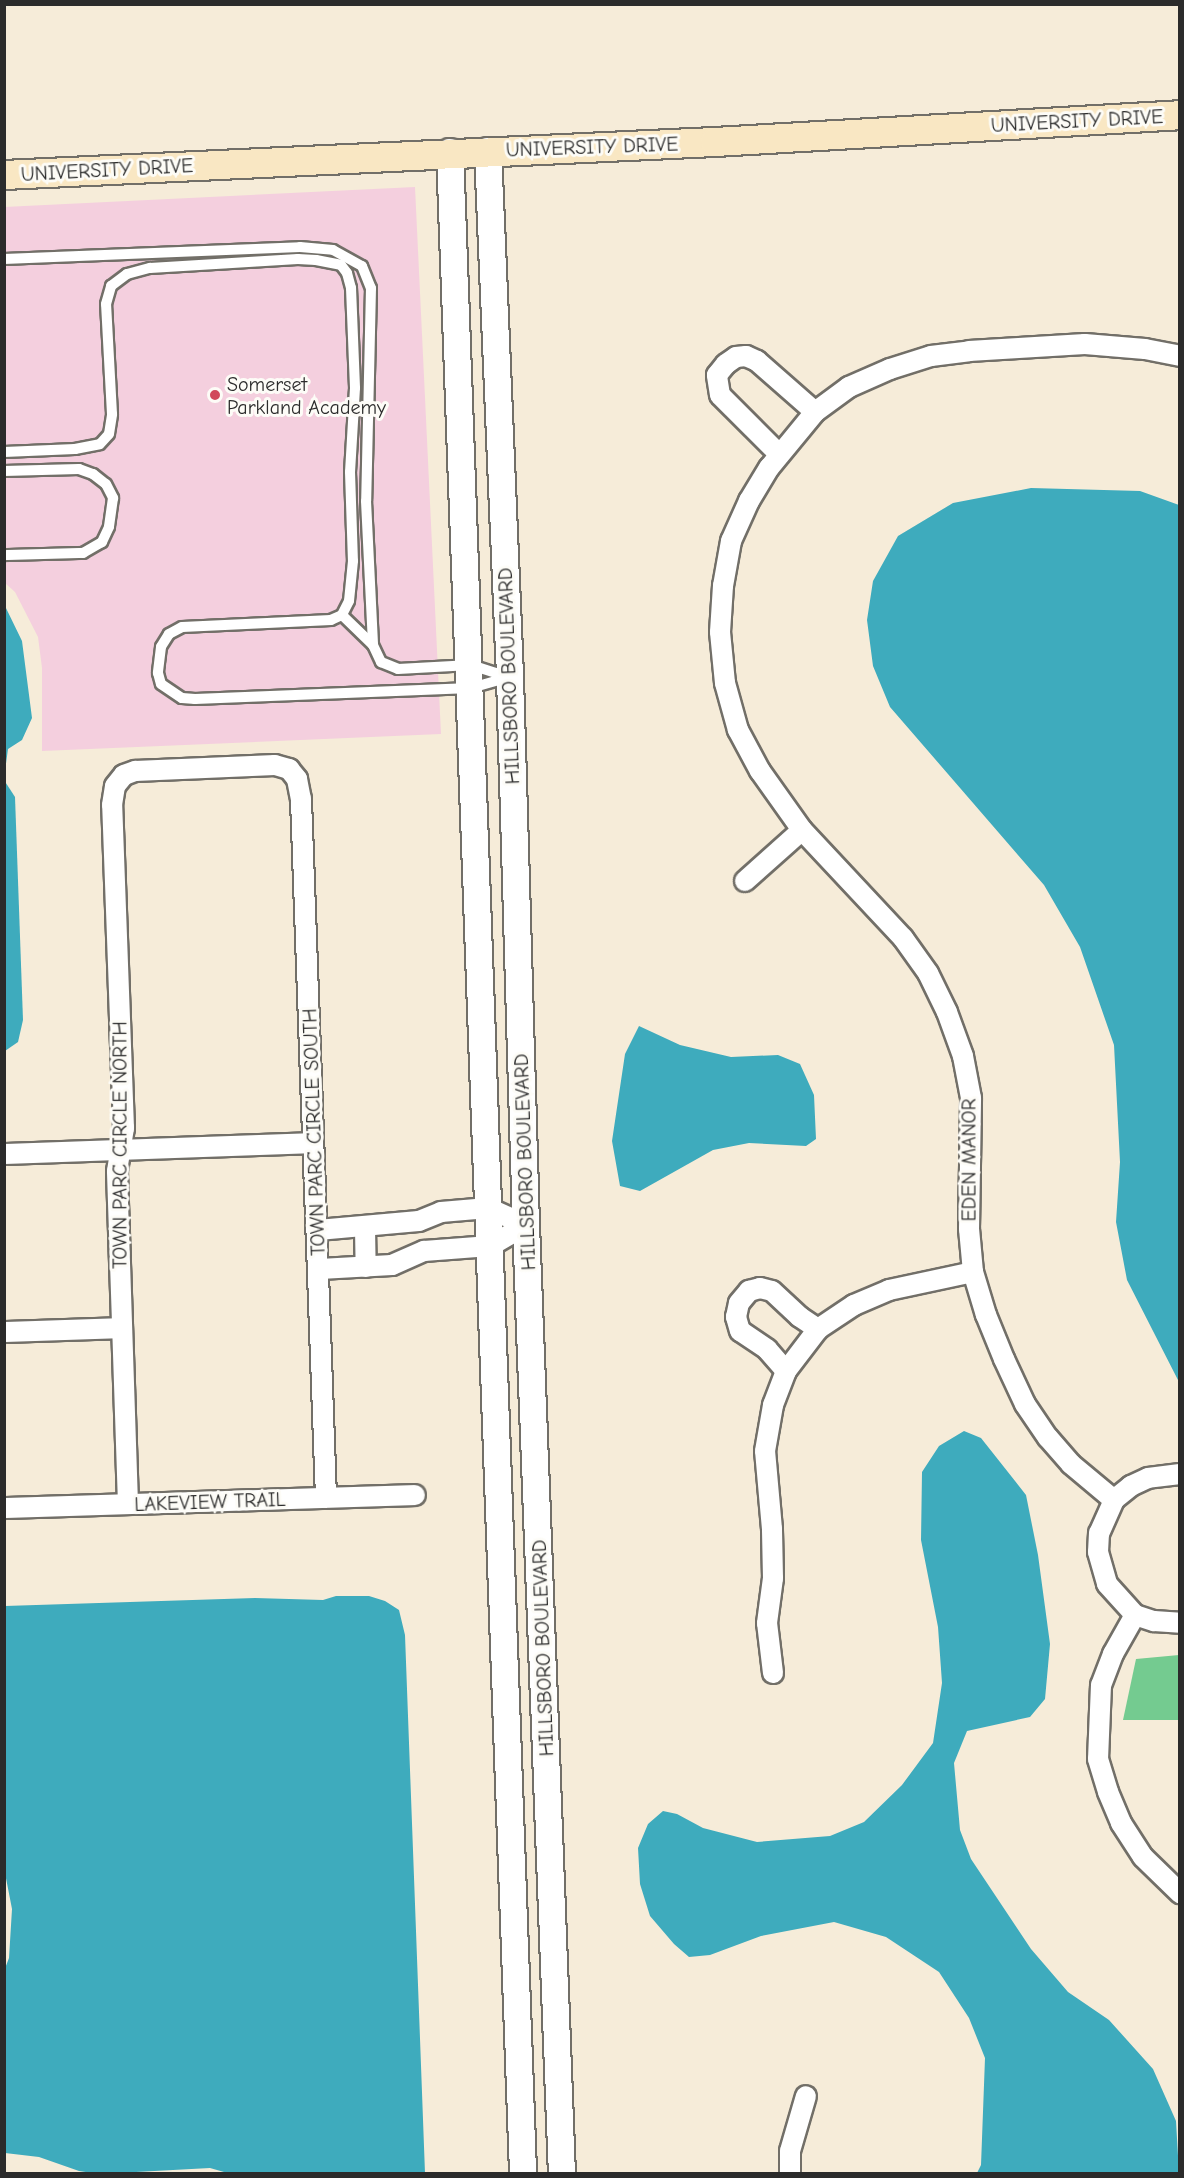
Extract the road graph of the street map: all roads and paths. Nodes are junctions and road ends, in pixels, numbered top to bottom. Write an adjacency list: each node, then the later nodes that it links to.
1 (1179, 115): 2 (main road, UNIVERSITY DRIVE)
2 (488, 151): 3 (main road, UNIVERSITY DRIVE); 15 (street, HILLSBORO BOULEVARD)
3 (450, 152): 4 (main road, UNIVERSITY DRIVE); 14 (street, HILLSBORO BOULEVARD)
4 (4, 175)
5 (4, 259): 13 (lane)
6 (1179, 356): 7 (street, EDEN MANOR)
7 (815, 412): 9 (street, EDEN MANOR); 9 (street)
8 (4, 452): 12 (lane)
9 (779, 454): 17 (street, EDEN MANOR)
10 (4, 471): 11 (lane)
11 (4, 555)
12 (342, 615): 13 (lane); 14 (lane)
13 (373, 645): 14 (lane)
14 (471, 677): 15 (lane); 15 (lane); 22 (street, HILLSBORO BOULEVARD)
15 (510, 677): 23 (street, HILLSBORO BOULEVARD)
16 (115, 786): 19 (street, TOWN PARC CIRCLE SOUTH); 20 (street, TOWN PARC CIRCLE NORTH)
17 (802, 830): 18 (street); 29 (street, EDEN MANOR)
18 (746, 881)
19 (313, 1143): 20 (street); 25 (street, TOWN PARC CIRCLE SOUTH)
20 (120, 1150): 21 (street); 30 (street, TOWN PARC CIRCLE NORTH)
21 (4, 1154)
22 (488, 1208): 23 (street); 24 (street); 26 (street, HILLSBORO BOULEVARD)
23 (526, 1225): 26 (street); 46 (street, HILLSBORO BOULEVARD)
24 (365, 1228): 25 (street); 27 (street)
25 (318, 1230): 28 (street, TOWN PARC CIRCLE SOUTH)
26 (490, 1246): 27 (street); 45 (street, HILLSBORO BOULEVARD)
27 (366, 1267): 28 (street)
28 (320, 1269): 36 (street, TOWN PARC CIRCLE SOUTH)
29 (973, 1272): 31 (street); 37 (street, EDEN MANOR)
30 (122, 1328): 32 (street); 38 (street, TOWN PARC CIRCLE NORTH)
31 (818, 1329): 33 (street); 33 (street)
32 (4, 1332)
33 (786, 1371): 42 (street)
34 (1179, 1474): 37 (street)
35 (415, 1495): 36 (street, LAKEVIEW TRAIL)
36 (326, 1498): 38 (street, LAKEVIEW TRAIL)
37 (1114, 1500): 40 (street)
38 (128, 1504): 39 (street, LAKEVIEW TRAIL)
39 (4, 1508)
40 (1135, 1616): 41 (street); 43 (street)
41 (1179, 1623)
42 (773, 1672)
43 (1179, 1893)
44 (806, 2096): 47 (street)
45 (524, 2174)
46 (562, 2174)
47 (790, 2174)

